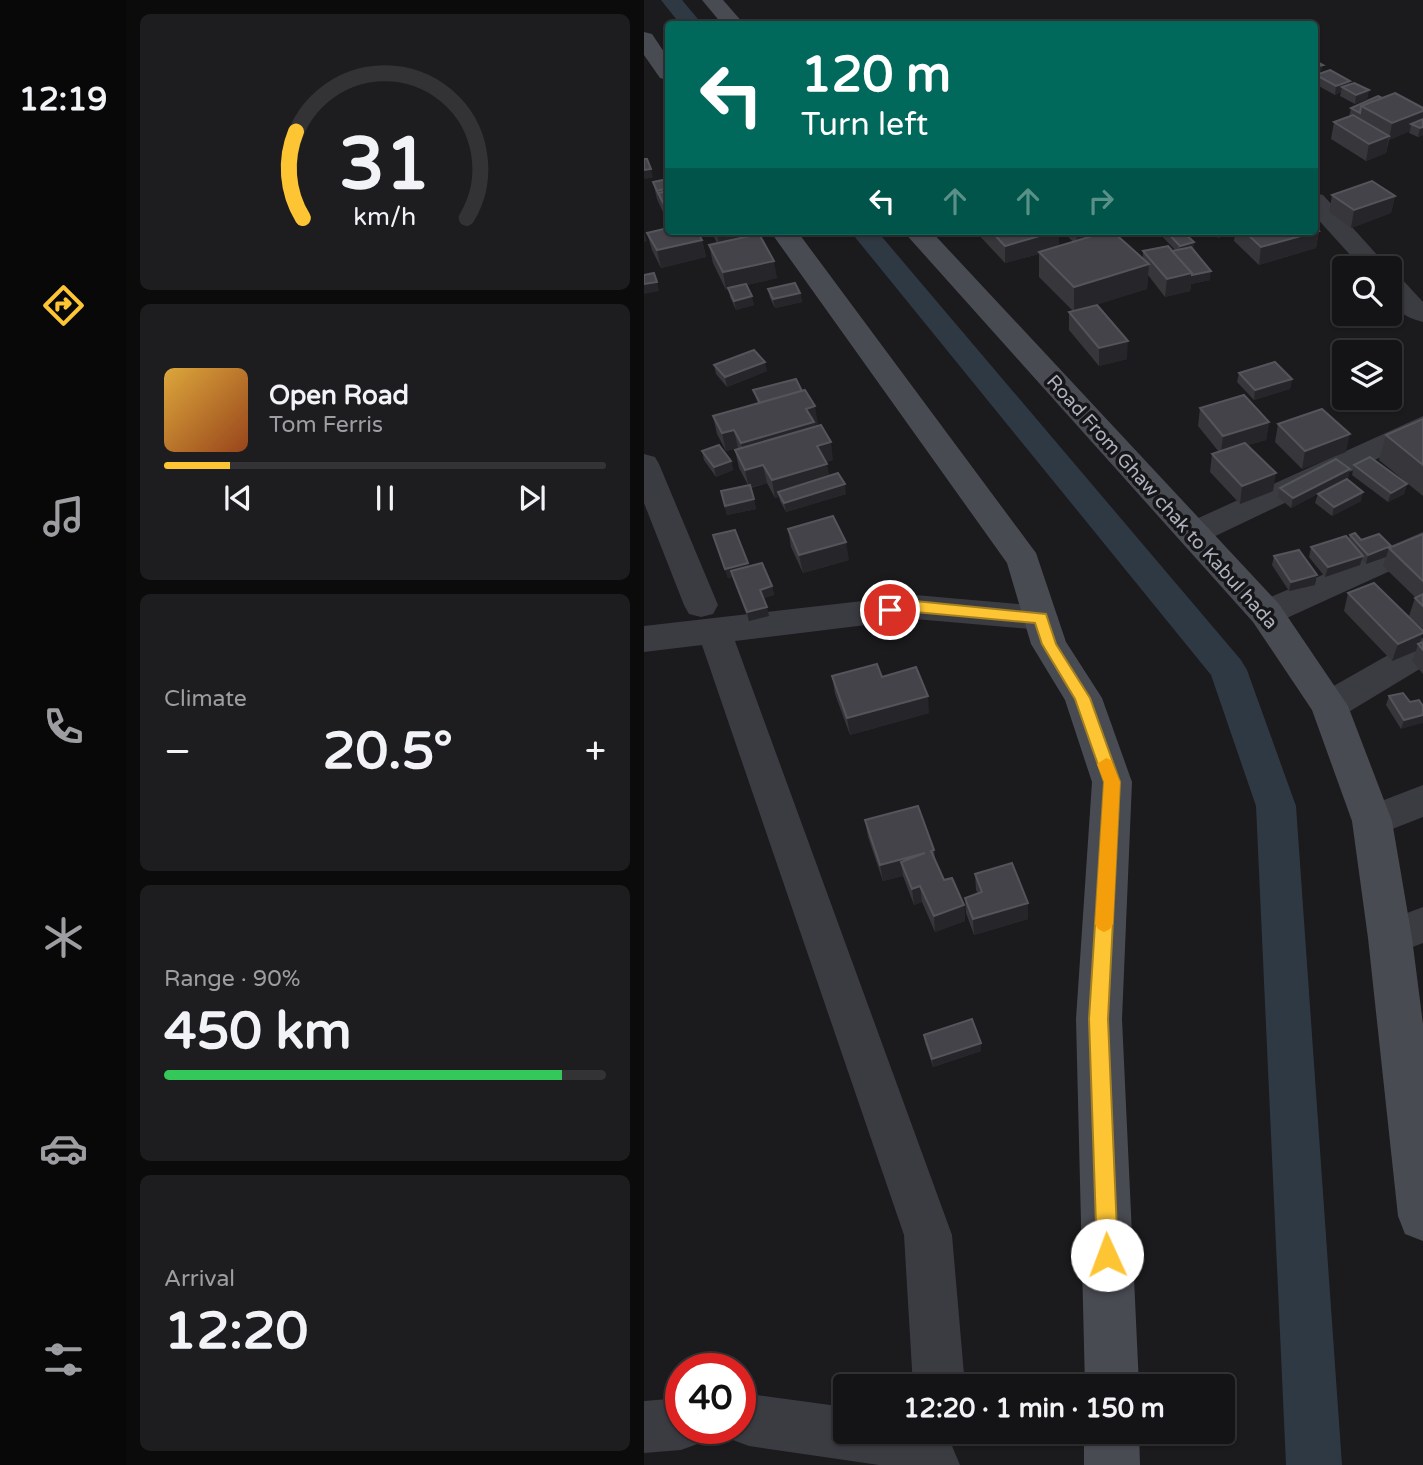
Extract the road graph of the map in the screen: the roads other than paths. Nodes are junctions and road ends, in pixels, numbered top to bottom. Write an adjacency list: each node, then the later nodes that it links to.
1 (712, 0): 2 (street)
2 (730, 21)
3 (644, 39): 4 (street)
4 (658, 66)
5 (1318, 204): 8 (street)
6 (786, 235): 17 (street)
7 (920, 235): 13 (street, Road From Ghaw chak to Kabul hada)
8 (1365, 256)
9 (1402, 297): 10 (street)
10 (1423, 314)
11 (1423, 425): 13 (street)
12 (644, 464): 16 (street)
13 (1194, 533): 15 (street, Road From Ghaw chak to Kabul hada)
14 (1423, 543): 15 (street)
15 (1266, 613): 20 (street, Road From Ghaw chak to Kabul hada)
16 (708, 618): 17 (street); 18 (street); 25 (street)
17 (1041, 618): 26 (street)
18 (644, 639)
19 (1423, 652): 20 (street)
20 (1329, 706): 22 (street, Road From Ghaw chak to Kabul hada)
21 (1423, 801): 22 (street)
22 (1372, 821): 23 (street, Road From Ghaw chak to Kabul hada)
23 (1407, 932): 24 (street, Road From Ghaw chak to Kabul hada)
24 (1423, 1216)
25 (938, 1374)
26 (1112, 1374)
27 (833, 1413): 28 (street)
28 (756, 1419)
29 (756, 1422): 33 (street)
30 (665, 1425): 31 (street)
31 (644, 1427)
32 (1112, 1444): 34 (street)
33 (933, 1465)
34 (1112, 1465)

